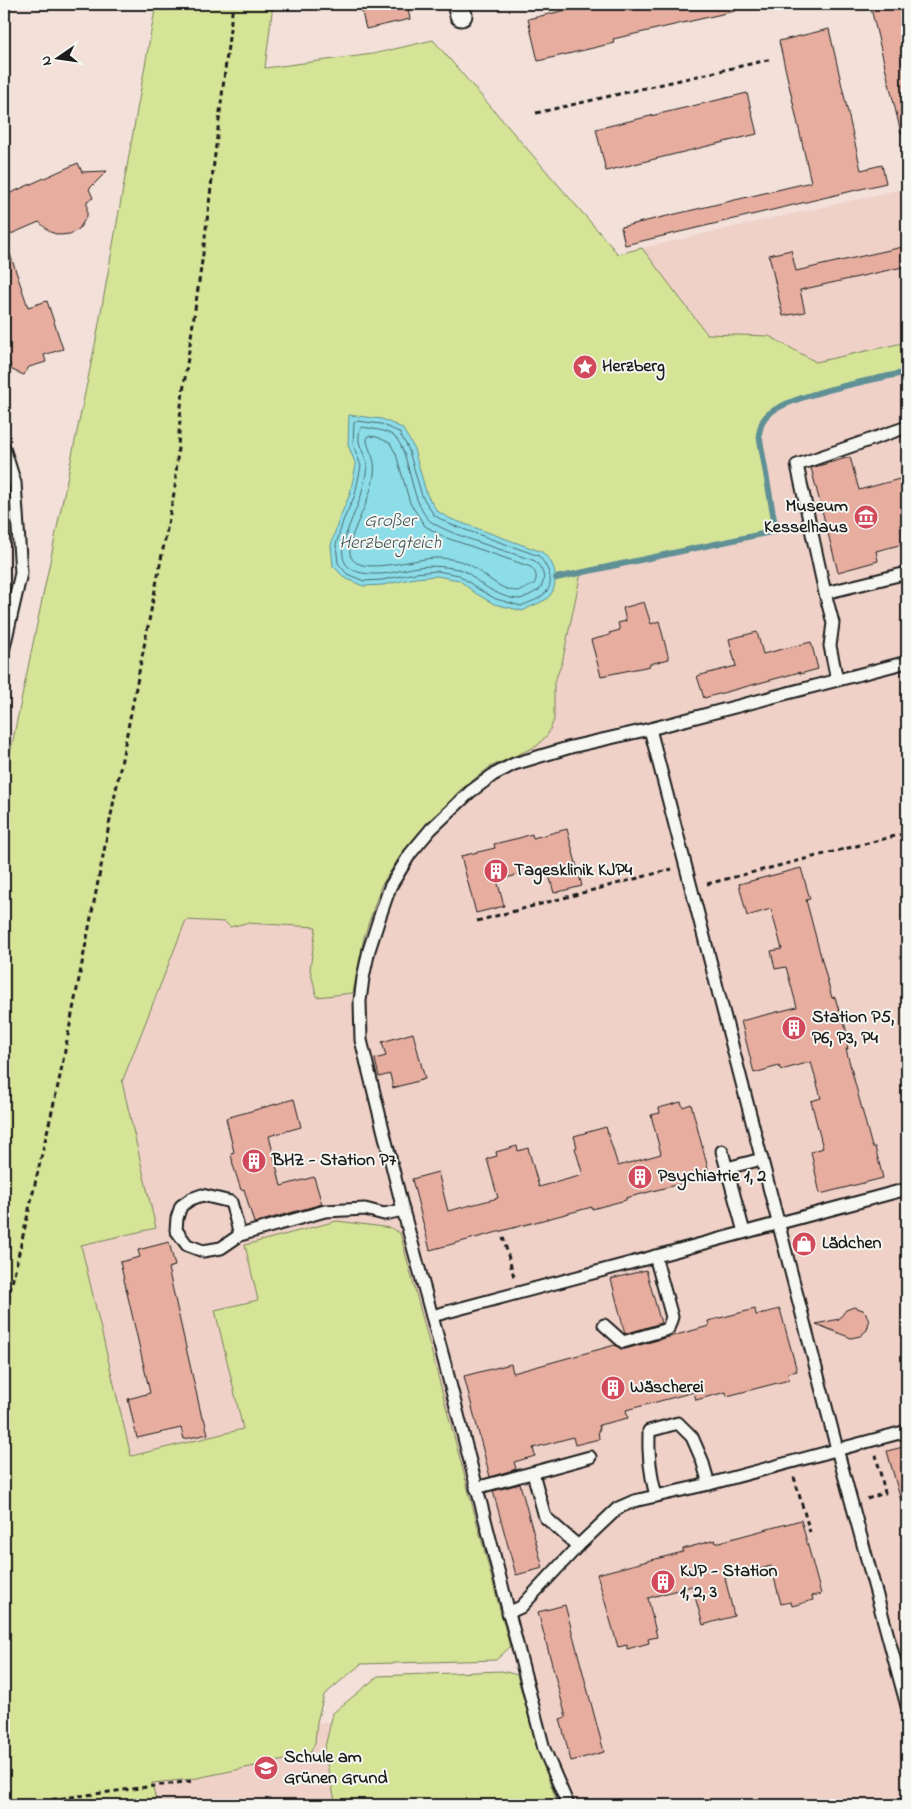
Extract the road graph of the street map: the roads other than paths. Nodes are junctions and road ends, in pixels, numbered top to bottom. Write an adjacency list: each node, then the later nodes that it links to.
1 (907, 427): 4 (lane)
2 (4, 448): 5 (lane)
3 (907, 574): 4 (lane)
4 (825, 593): 7 (lane)
5 (4, 647)
6 (907, 662): 7 (lane)
7 (838, 680): 8 (lane)
8 (650, 729): 10 (lane); 13 (lane)
9 (722, 1151): 11 (lane)
10 (762, 1159): 11 (lane); 14 (lane)
11 (727, 1168): 15 (lane)
12 (907, 1189): 14 (lane)
13 (403, 1210): 16 (lane); 18 (lane)
14 (779, 1223): 15 (lane); 21 (lane)
15 (744, 1232): 17 (lane)
16 (240, 1235): 16 (lane)
17 (655, 1256): 18 (lane); 19 (lane)
18 (432, 1316): 25 (lane)
19 (604, 1324)
20 (907, 1431): 21 (lane)
21 (837, 1449): 24 (lane); 29 (lane)
22 (590, 1457): 23 (lane)
23 (533, 1473): 25 (lane); 27 (lane)
24 (709, 1484): 26 (lane); 26 (lane)
25 (476, 1488): 28 (lane)
26 (656, 1496): 27 (lane)
27 (578, 1546): 28 (lane)
28 (508, 1614): 31 (lane)
29 (907, 1706)
30 (907, 1804): 32 (lane)
31 (568, 1805)
32 (902, 1805)

